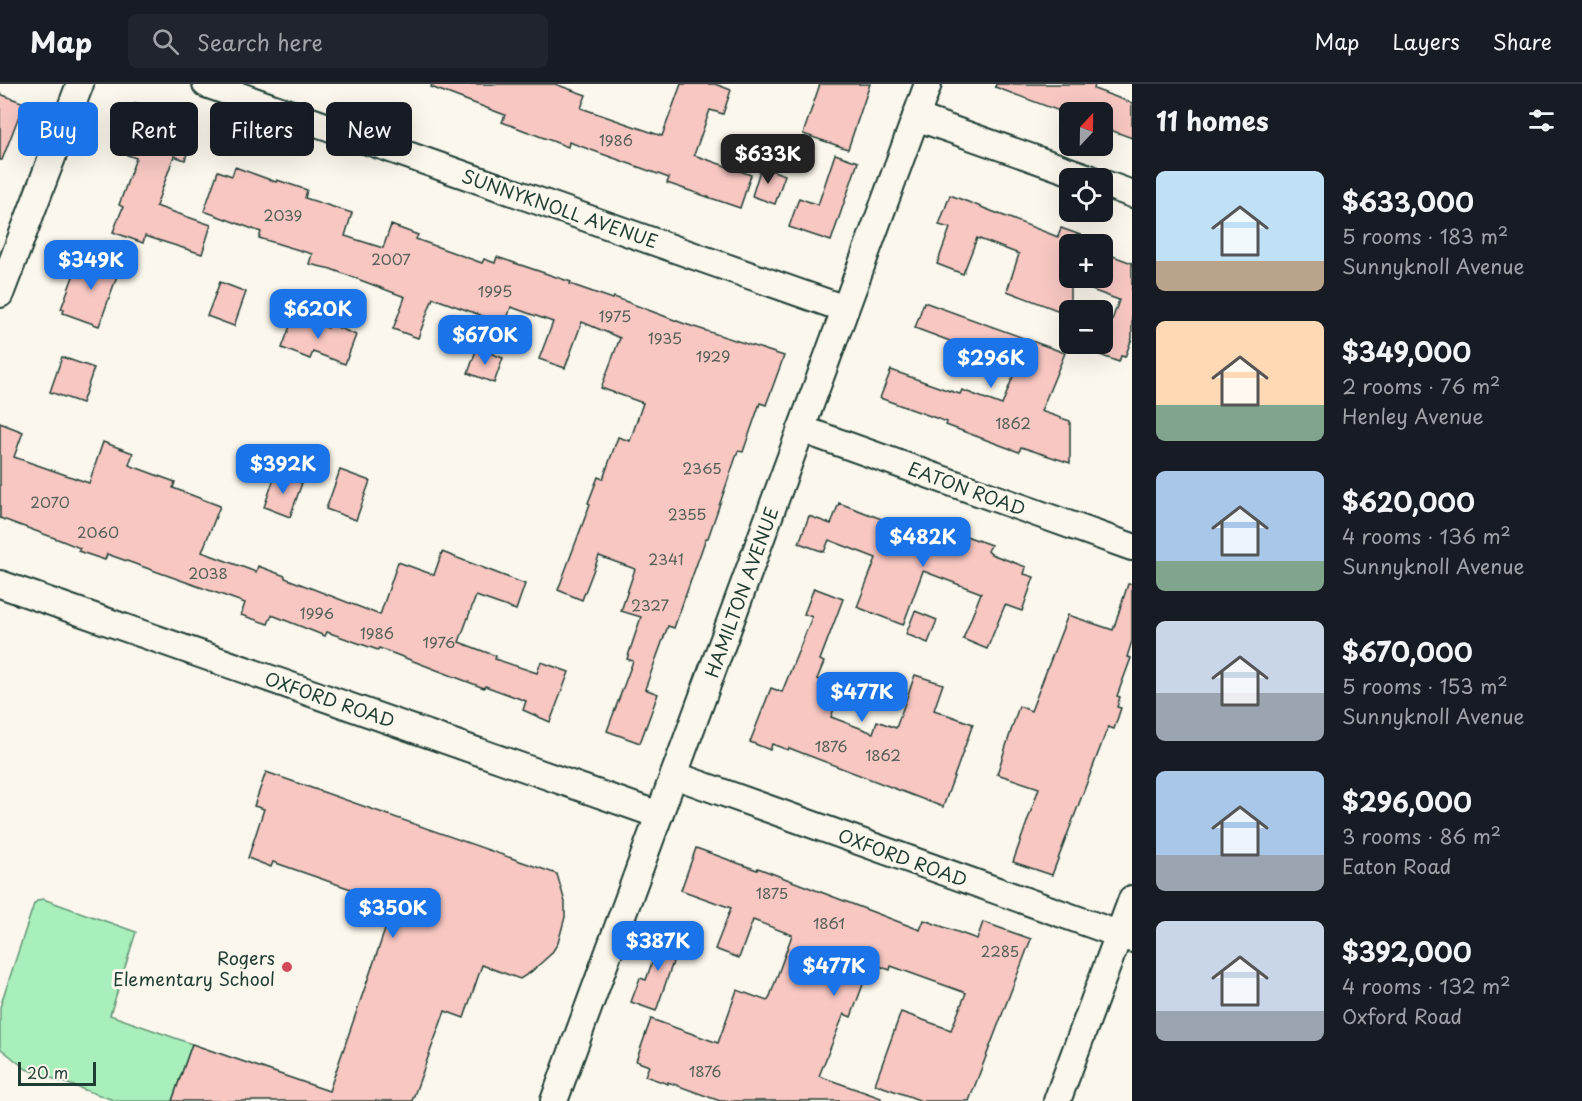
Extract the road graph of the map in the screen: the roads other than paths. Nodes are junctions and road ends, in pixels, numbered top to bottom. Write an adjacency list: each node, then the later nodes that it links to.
1 (80, 84): 8 (street)
2 (206, 84): 9 (street, SUNNYKNOLL AVENUE)
3 (928, 84): 4 (street, HAMILTON AVENUE)
4 (916, 117): 5 (street); 9 (street, HAMILTON AVENUE)
5 (1061, 168)
6 (1113, 187): 7 (street)
7 (1132, 194)
8 (0, 294)
9 (845, 309): 10 (street, HAMILTON AVENUE)
10 (801, 429): 11 (street, EATON ROAD); 13 (street, HAMILTON AVENUE)
11 (1132, 547)
12 (0, 584): 14 (street, OXFORD ROAD)
13 (674, 775): 14 (street, HAMILTON AVENUE); 16 (street, OXFORD ROAD)
14 (659, 815): 17 (street, HAMILTON AVENUE)
15 (1132, 899): 16 (street)
16 (1126, 936): 18 (street)
17 (557, 1100)
18 (1057, 1101)

